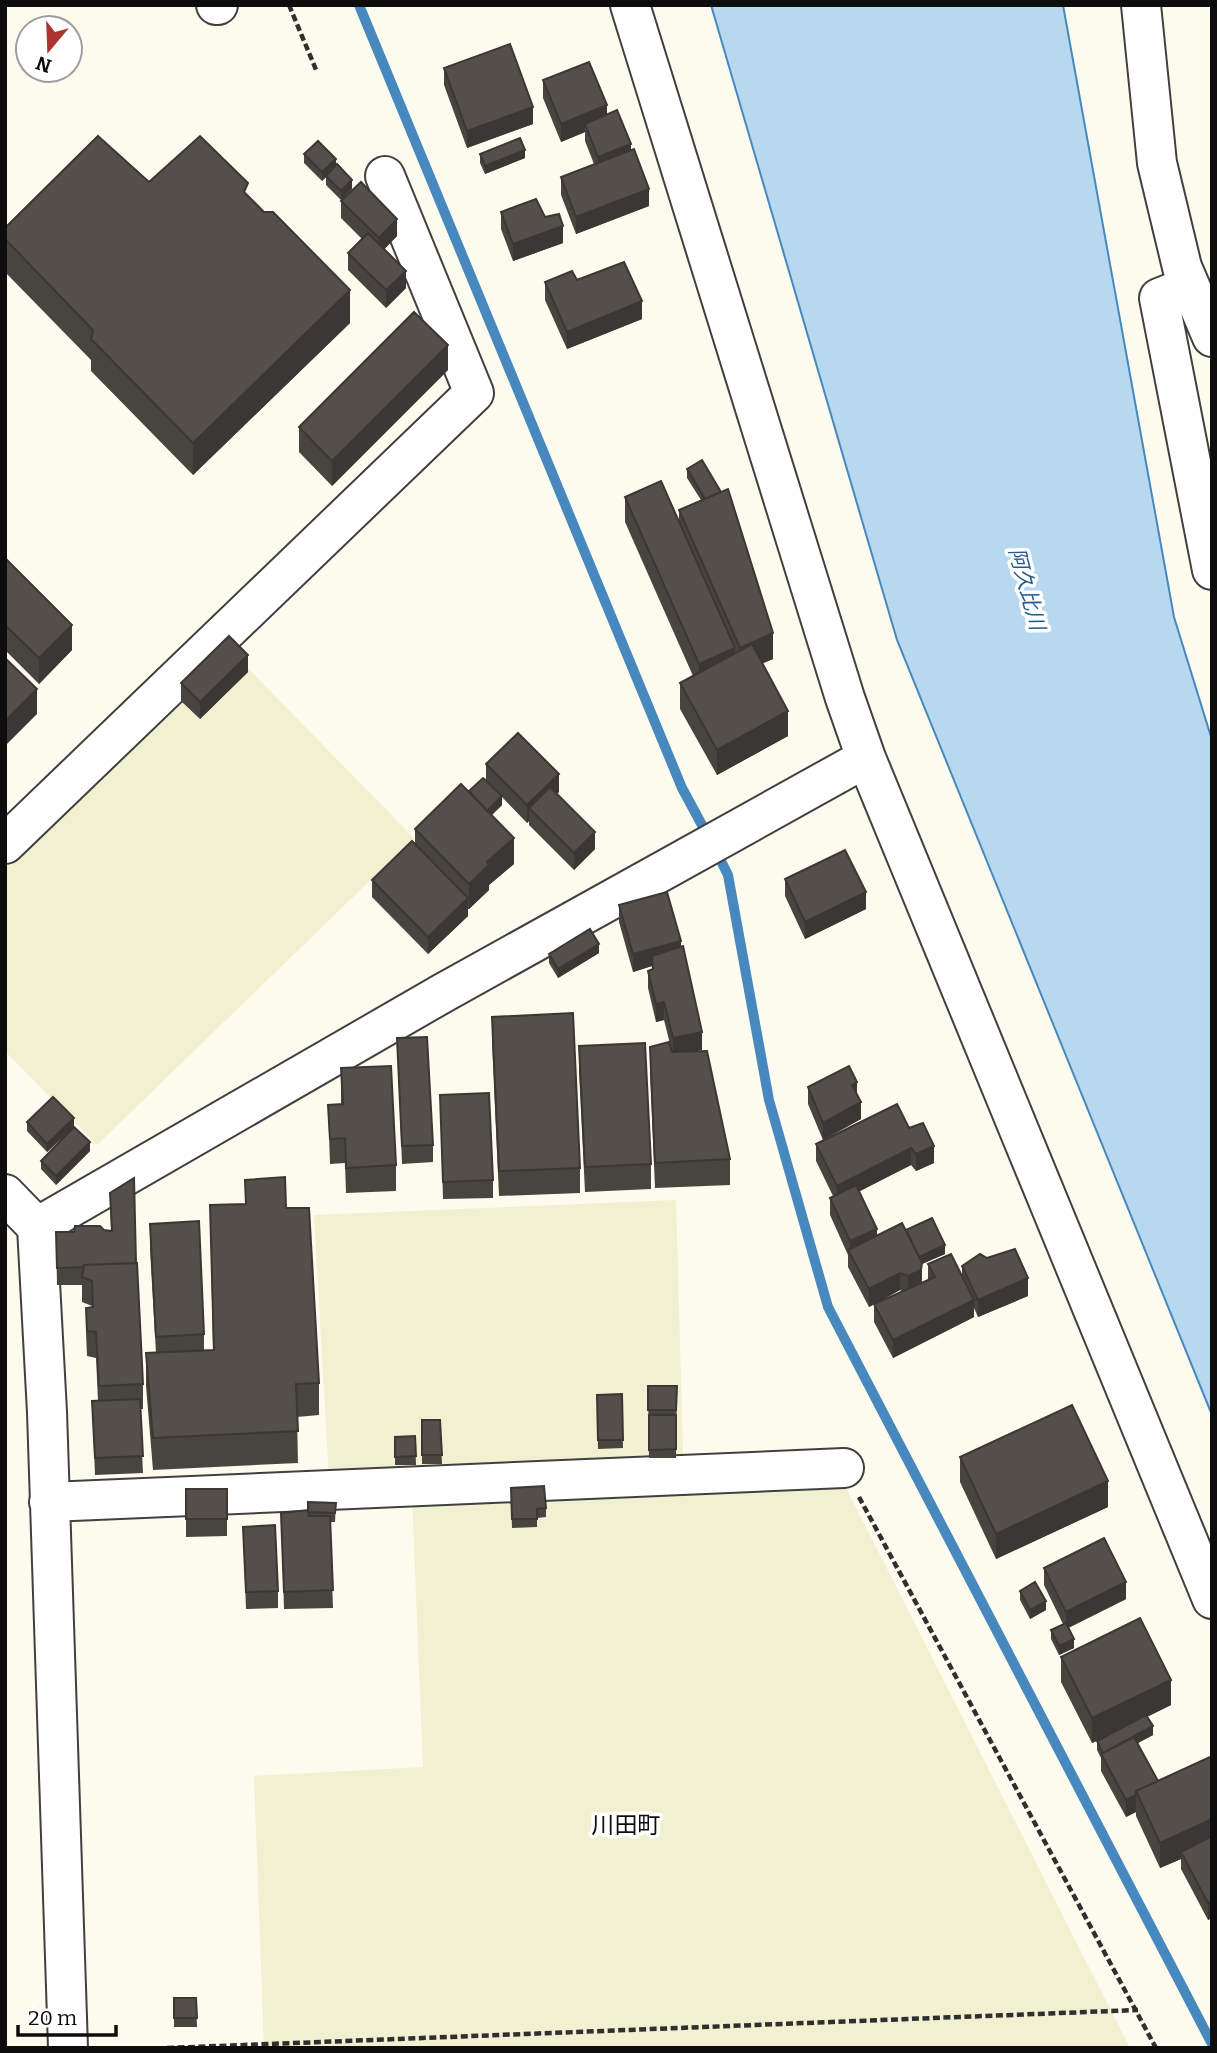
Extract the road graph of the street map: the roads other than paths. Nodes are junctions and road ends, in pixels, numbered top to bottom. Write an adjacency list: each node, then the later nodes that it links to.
1 (630, 5): 7 (street)
2 (1141, 5): 4 (street)
3 (385, 176): 8 (street)
4 (1189, 286): 5 (street); 6 (street)
5 (1212, 337)
6 (1212, 570)
7 (866, 758): 10 (street); 13 (street)
8 (5, 844)
9 (5, 1195): 10 (street)
10 (37, 1227): 12 (street)
11 (844, 1468): 12 (street)
12 (49, 1502): 14 (street)
13 (1212, 1599)
14 (68, 2048)

